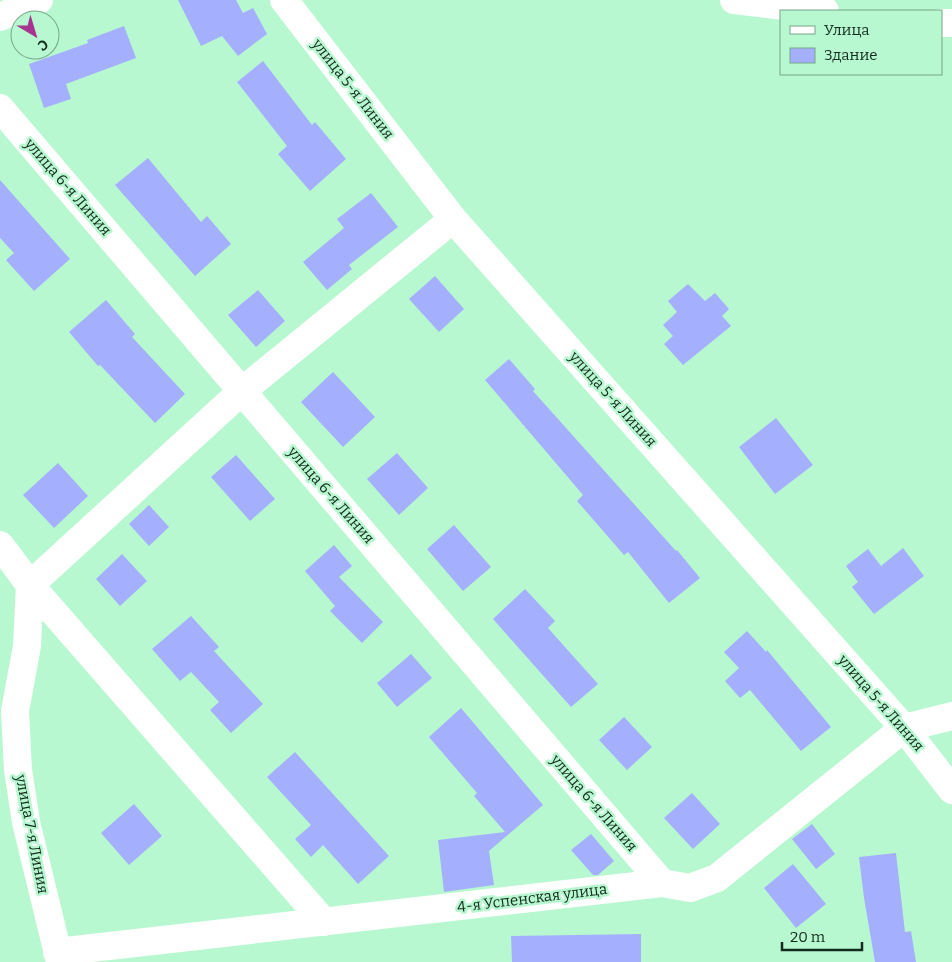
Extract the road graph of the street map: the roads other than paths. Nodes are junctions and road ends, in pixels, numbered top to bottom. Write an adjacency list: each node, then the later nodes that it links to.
1 (39, 0): 5 (street)
2 (284, 0): 7 (street, улица 5-я Линия)
3 (734, 0): 4 (street)
4 (818, 10)
5 (0, 17)
6 (0, 108): 8 (street, улица 6-я Линия)
7 (453, 219): 8 (street); 13 (street, улица 5-я Линия)
8 (242, 391): 10 (street); 15 (street, улица 6-я Линия)
9 (0, 545): 10 (street)
10 (30, 585): 12 (street, улица 7-я Линия); 16 (street)
11 (952, 716): 13 (street, 4-я Успенская улица)
12 (8, 725): 17 (street, улица 7-я Линия)
13 (904, 728): 14 (street, улица 5-я Линия); 15 (street, 4-я Успенская улица)
14 (952, 790)
15 (662, 882): 16 (street, 4-я Успенская улица)
16 (324, 922): 17 (street, 4-я Успенская улица)
17 (58, 957)

